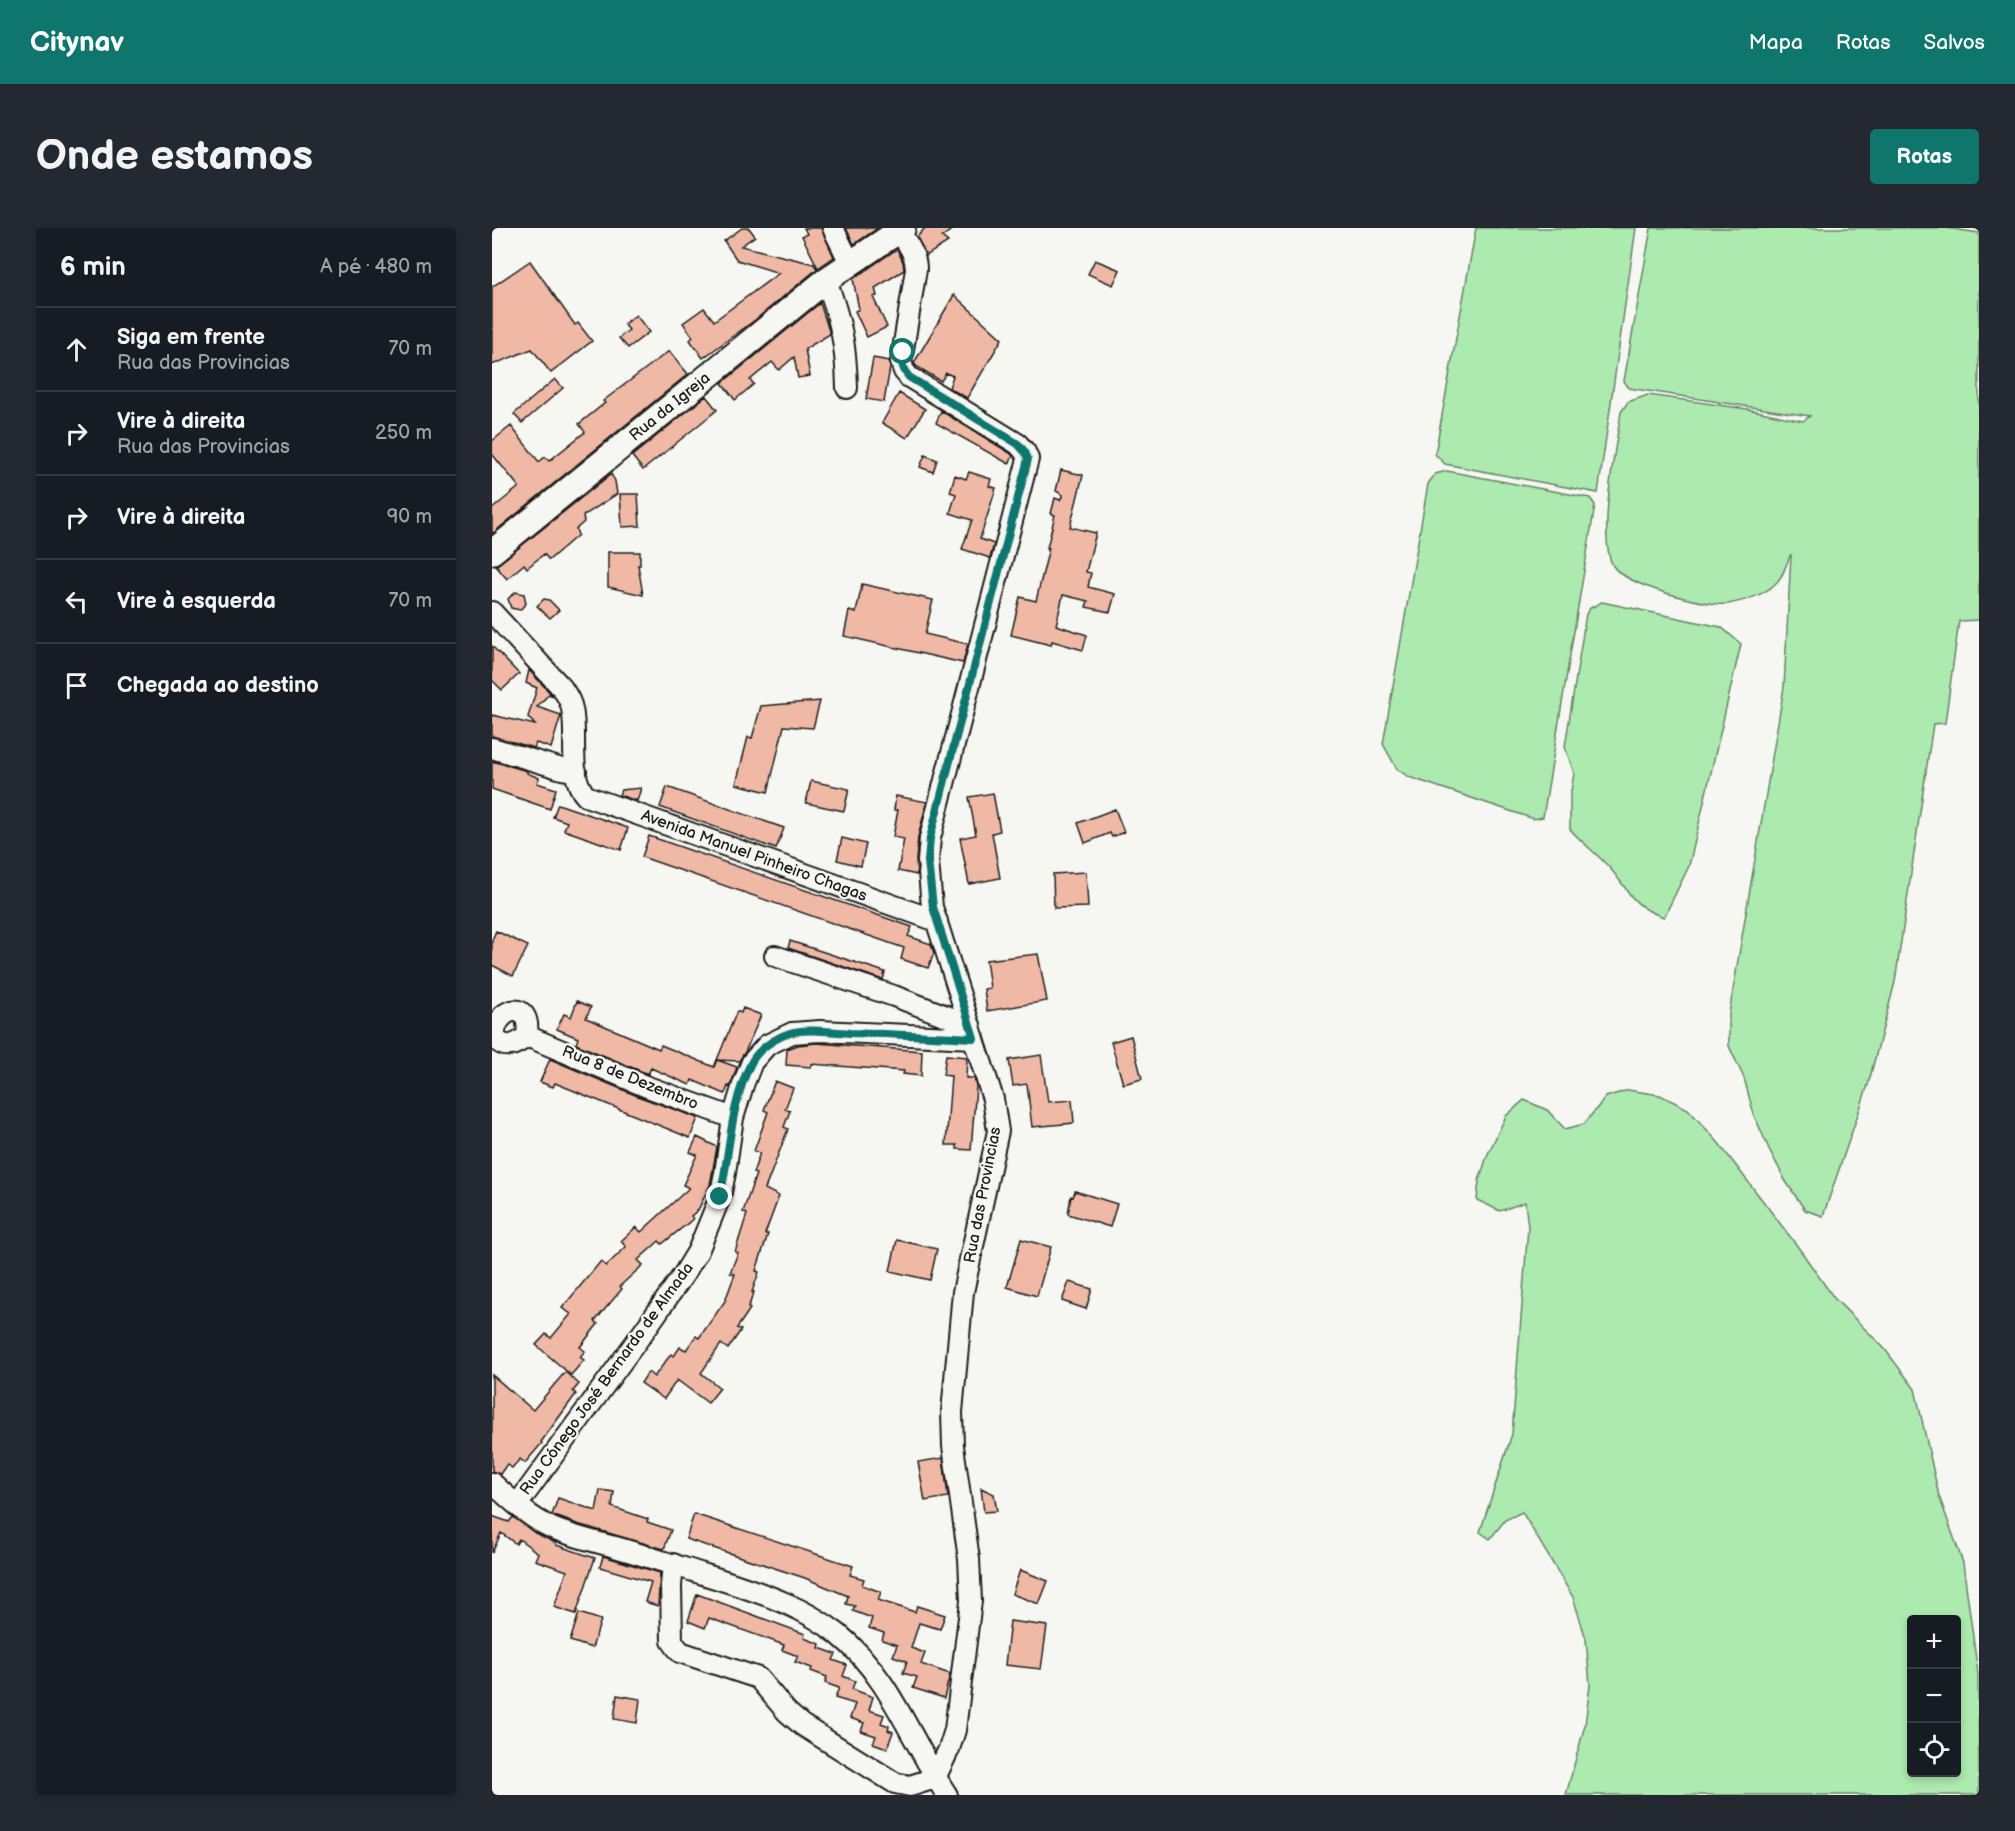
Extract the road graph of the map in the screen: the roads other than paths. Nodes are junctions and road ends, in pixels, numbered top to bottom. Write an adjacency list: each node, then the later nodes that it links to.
1 (833, 228): 3 (street)
2 (901, 230): 3 (street, Rua da Igreja); 10 (street, Rua das Provincias)
3 (850, 263): 4 (street, Rua da Igreja)
4 (826, 280): 5 (street); 6 (street, Rua da Igreja)
5 (847, 388)
6 (492, 552)
7 (492, 612): 9 (street)
8 (492, 748): 9 (street)
9 (576, 777): 10 (street, Avenida Manuel Pinheiro Chagas)
10 (937, 921): 12 (street, Rua das Provincias)
11 (775, 956): 12 (street)
12 (972, 1032): 14 (street, Rua Cónego José Bernardo de Almada); 18 (street, Rua das Provincias)
13 (527, 1036): 14 (street, Rua 8 de Dezembro)
14 (733, 1118): 16 (street, Rua Cónego José Bernardo de Almada)
15 (492, 1483): 16 (street)
16 (517, 1505): 17 (street)
17 (673, 1564): 18 (street); 18 (street)
18 (935, 1778): 19 (street)
19 (947, 1795)

